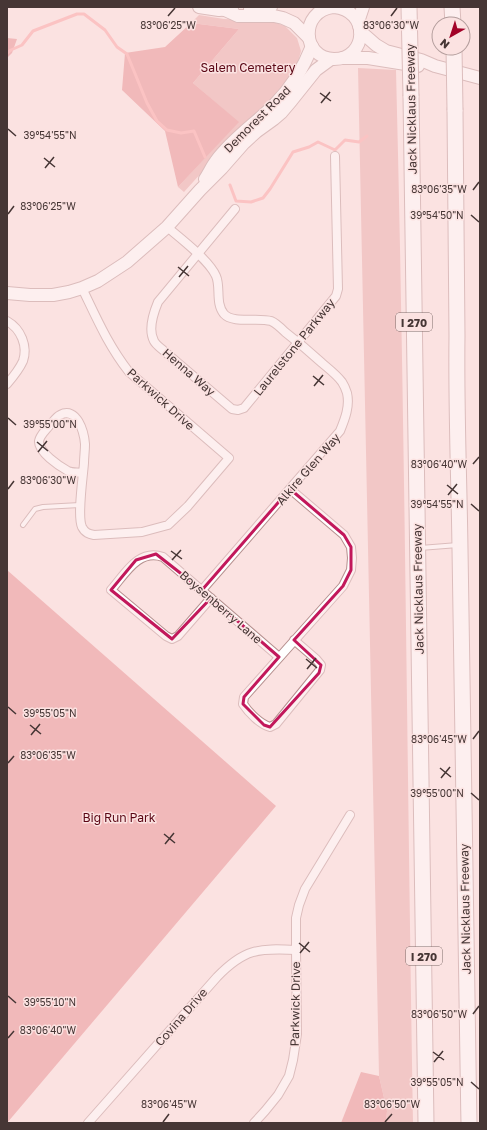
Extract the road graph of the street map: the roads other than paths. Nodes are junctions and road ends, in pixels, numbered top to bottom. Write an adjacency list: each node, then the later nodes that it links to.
1 (199, 7): 7 (street)
2 (271, 7): 7 (street)
3 (328, 7): 4 (street); 9 (street)
4 (339, 7): 8 (street)
5 (363, 7): 8 (street)
6 (409, 7): 30 (highway, Jack Nicklaus Freeway / I 270, bridge)
7 (225, 10): 9 (street)
8 (360, 28): 11 (street); 12 (street)
9 (311, 42): 11 (street); 15 (street, Demorest Road)
10 (454, 56): 29 (highway, Jack Nicklaus Freeway, bridge)
11 (337, 58): 12 (street); 15 (street, Demorest Road)
12 (435, 66): 13 (street)
13 (480, 78)
14 (335, 156): 22 (street, Laurelstone Parkway)
15 (200, 190): 17 (street, Demorest Road)
16 (235, 209): 18 (street, Henna Way)
17 (167, 226): 18 (street, Alkire Glen Way); 19 (street, Demorest Road)
18 (198, 254): 22 (street, Alkire Glen Way); 24 (street, Henna Way)
19 (82, 288): 20 (street, Demorest Road); 27 (street, Parkwick Drive)
20 (7, 293)
21 (7, 321): 23 (street)
22 (298, 342): 24 (street, Laurelstone Parkway); 26 (street, Alkire Glen Way)
23 (7, 384)
24 (238, 410)
25 (83, 473): 25 (street); 27 (street)
26 (290, 489): 31 (street, Alkire Glen Way); 33 (street)
27 (80, 505): 28 (lane)
28 (23, 525)
29 (460, 545): 30 (lane); 40 (highway, Jack Nicklaus Freeway)
30 (418, 548): 39 (highway, Jack Nicklaus Freeway / I 270)
31 (202, 590): 32 (street, Boysenberry Lane); 32 (street, Boysenberry Lane)
32 (211, 598): 34 (street, Boysenberry Lane)
33 (294, 640): 34 (street); 34 (street)
34 (279, 657)
35 (350, 815): 36 (street, Parkwick Drive)
36 (296, 950): 37 (street, Covina Drive); 38 (street, Parkwick Drive)
37 (88, 1123)
38 (254, 1123)
39 (426, 1123)
40 (469, 1123)

